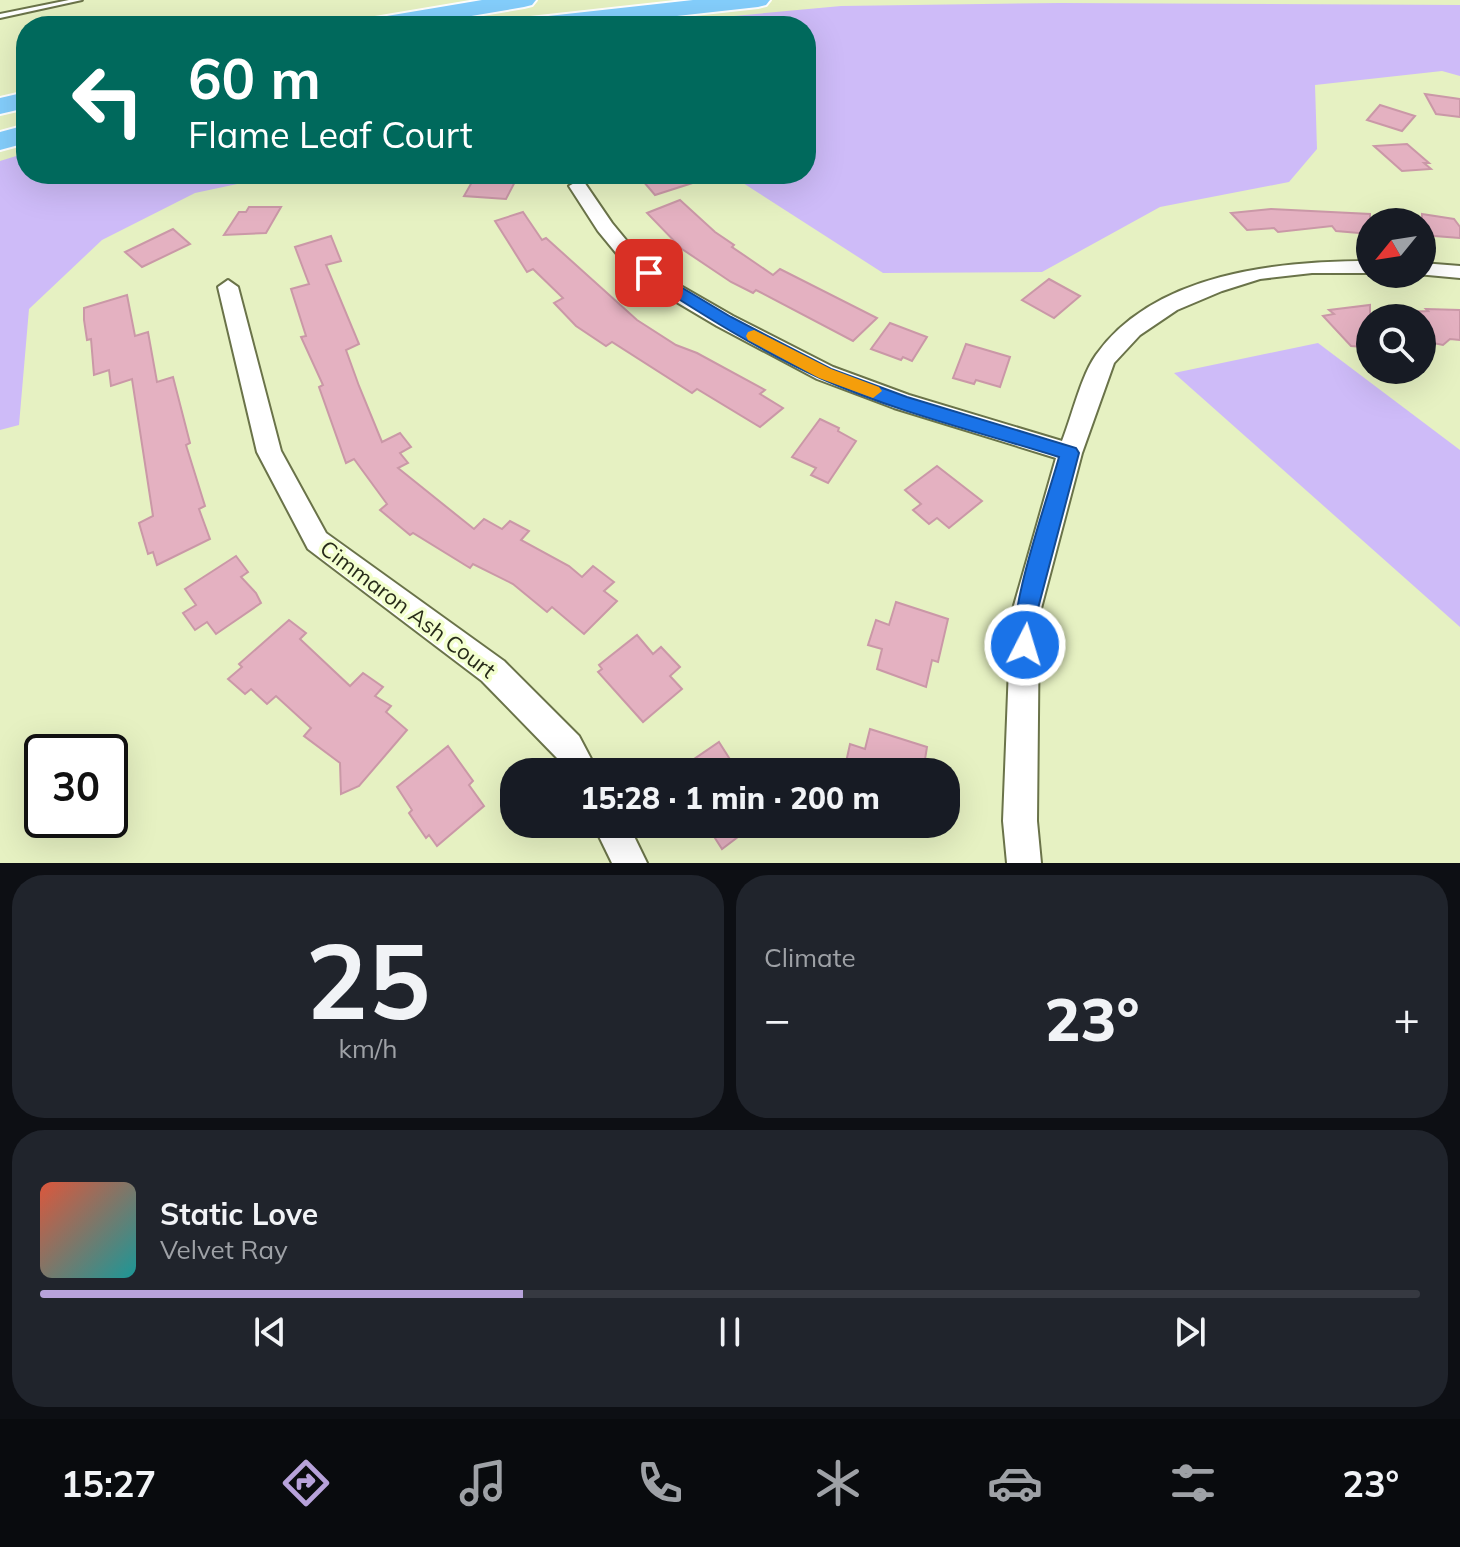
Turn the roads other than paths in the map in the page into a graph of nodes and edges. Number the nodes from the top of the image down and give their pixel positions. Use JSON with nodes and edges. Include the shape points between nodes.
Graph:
{"nodes":[{"id":1,"x":79,"y":0,"type":"edge"},
{"id":2,"x":524,"y":0,"type":"edge"},
{"id":3,"x":758,"y":0,"type":"edge"},
{"id":4,"x":0,"y":16,"type":"edge"},
{"id":5,"x":429,"y":16,"type":"edge"},
{"id":6,"x":612,"y":16,"type":"edge"},
{"id":7,"x":578,"y":186,"type":"dead end"},
{"id":8,"x":1356,"y":267,"type":"edge"},
{"id":9,"x":1436,"y":270,"type":"edge"},
{"id":10,"x":1460,"y":272,"type":"edge"},
{"id":11,"x":228,"y":287,"type":"dead end"},
{"id":12,"x":1070,"y":453,"type":"junction"},
{"id":13,"x":574,"y":758,"type":"edge"},
{"id":14,"x":617,"y":838,"type":"edge"},
{"id":15,"x":630,"y":863,"type":"edge"},
{"id":16,"x":1024,"y":863,"type":"edge"}],
"edges":[{"from":1,"to":4,"type":"lane"},
{"from":2,"to":5,"type":"highway"},
{"from":3,"to":6,"type":"highway"},
{"from":7,"to":12,"type":"street","via":[[633,261],[725,321],[825,373]]},
{"from":8,"to":12,"type":"street","via":[[1258,273],[1170,305],[1132,330],[1104,360]]},
{"from":9,"to":10,"type":"street"},
{"from":11,"to":13,"type":"street","name":"Cimmaron Ash Court","via":[[269,452],[317,541],[493,671]]},
{"from":12,"to":16,"type":"street","via":[[1025,616],[1020,821]]},
{"from":14,"to":15,"type":"street"}]}
